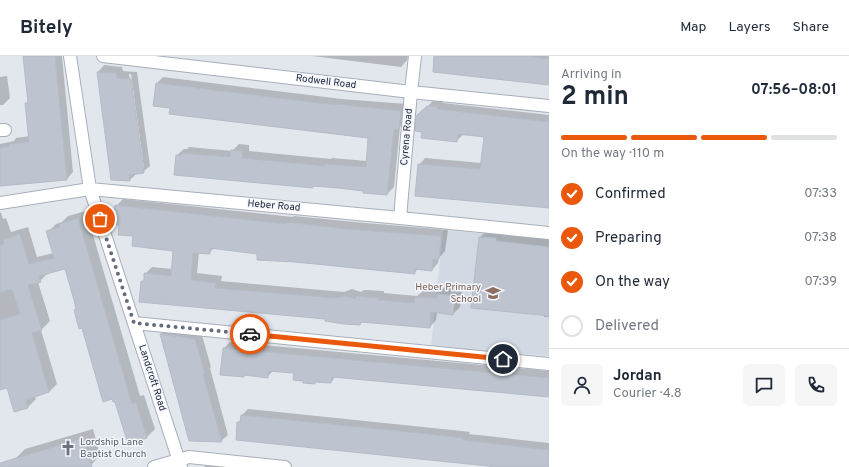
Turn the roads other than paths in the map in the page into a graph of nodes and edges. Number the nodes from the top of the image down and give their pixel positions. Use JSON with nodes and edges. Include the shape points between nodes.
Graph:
{"nodes":[{"id":1,"x":70,"y":56,"type":"edge"},
{"id":2,"x":103,"y":56,"type":"edge"},
{"id":3,"x":415,"y":56,"type":"edge"},
{"id":4,"x":411,"y":92,"type":"junction"},
{"id":5,"x":549,"y":106,"type":"edge"},
{"id":6,"x":90,"y":189,"type":"junction"},
{"id":7,"x":0,"y":203,"type":"edge"},
{"id":8,"x":400,"y":218,"type":"junction"},
{"id":9,"x":549,"y":233,"type":"edge"},
{"id":10,"x":134,"y":323,"type":"junction"},
{"id":11,"x":549,"y":364,"type":"edge"},
{"id":12,"x":180,"y":463,"type":"edge"},
{"id":13,"x":154,"y":467,"type":"edge"},
{"id":14,"x":285,"y":467,"type":"edge"}],
"edges":[{"from":1,"to":6,"type":"street","name":"Landcroft Road"},
{"from":2,"to":4,"type":"street","name":"Rodwell Road"},
{"from":3,"to":4,"type":"street","name":"Cyrena Road"},
{"from":4,"to":5,"type":"street","name":"Rodwell Road"},
{"from":4,"to":8,"type":"street","name":"Cyrena Road"},
{"from":6,"to":7,"type":"street","name":"Heber Road"},
{"from":6,"to":8,"type":"street","name":"Heber Road"},
{"from":6,"to":10,"type":"street","name":"Landcroft Road"},
{"from":8,"to":9,"type":"street","name":"Heber Road"},
{"from":10,"to":11,"type":"street"},
{"from":10,"to":12,"type":"street","name":"Landcroft Road"},
{"from":12,"to":13,"type":"street"},
{"from":12,"to":14,"type":"street","via":[[189,457]]}]}
